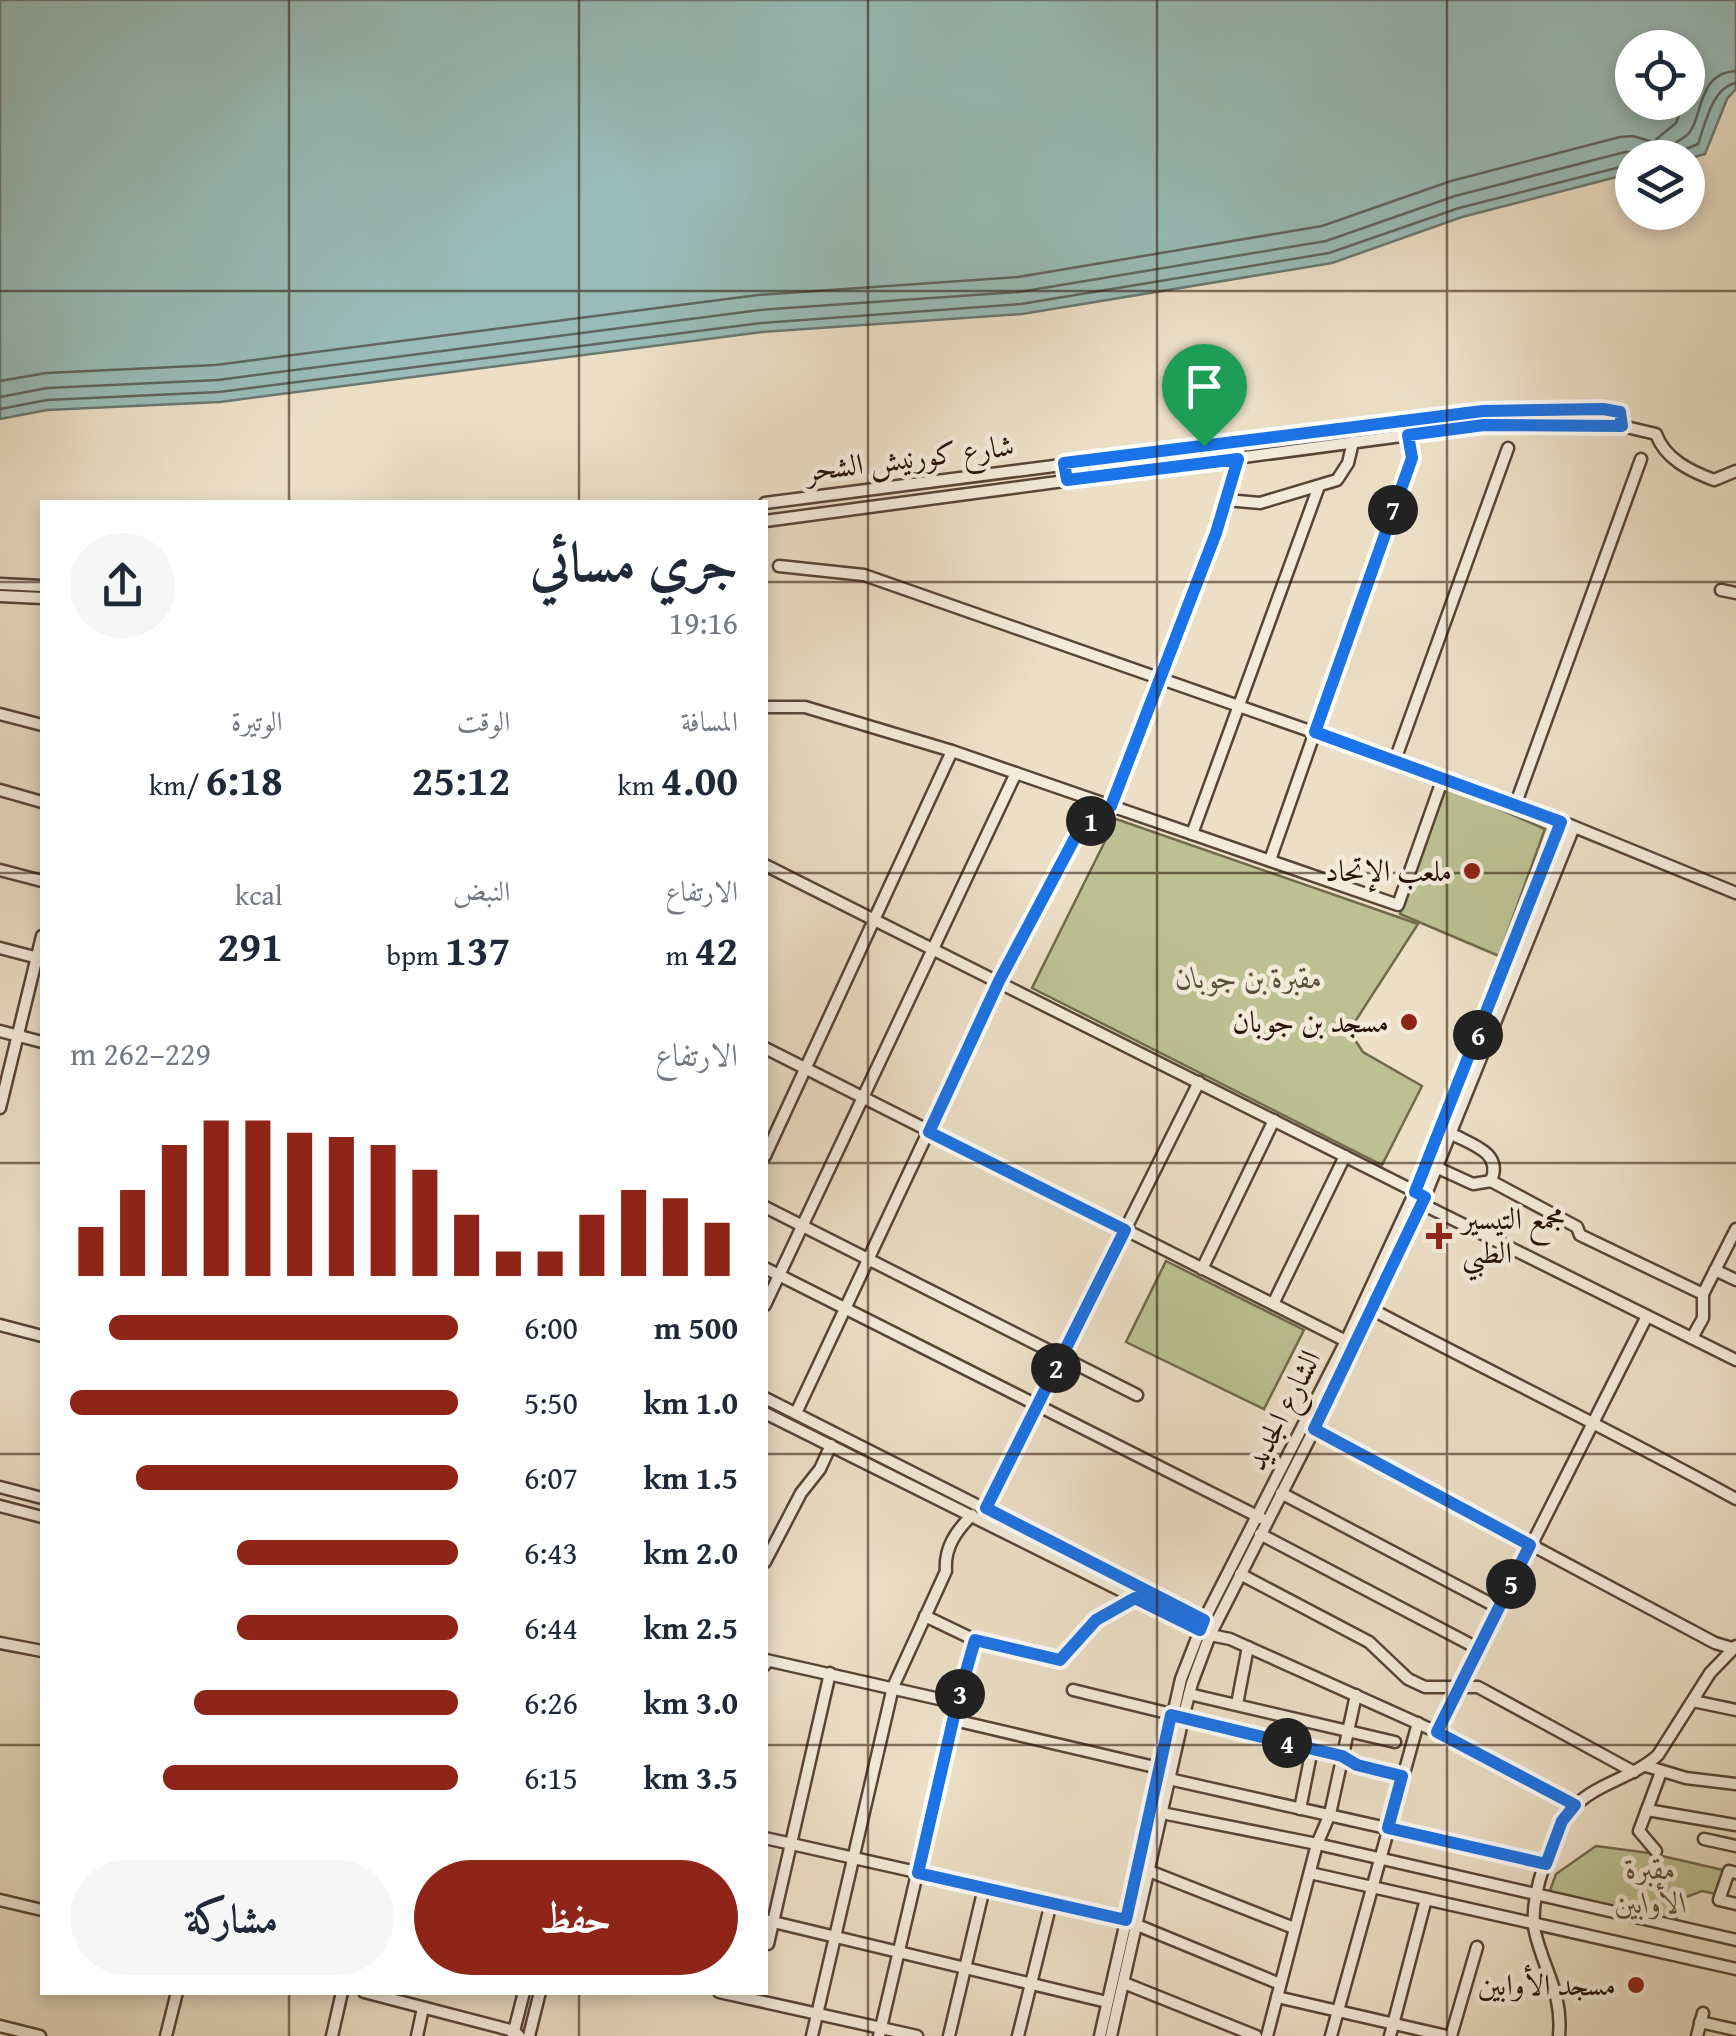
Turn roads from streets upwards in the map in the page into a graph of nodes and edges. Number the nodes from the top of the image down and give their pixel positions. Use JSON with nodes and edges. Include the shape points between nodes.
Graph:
{"nodes":[{"id":1,"x":1622,"y":426,"type":"junction"},
{"id":2,"x":1408,"y":435,"type":"junction"},
{"id":3,"x":1353,"y":442,"type":"junction"},
{"id":4,"x":1508,"y":448,"type":"dead end"},
{"id":5,"x":1238,"y":459,"type":"junction"},
{"id":6,"x":1641,"y":459,"type":"dead end"},
{"id":7,"x":1064,"y":463,"type":"junction"},
{"id":8,"x":1736,"y":471,"type":"edge"},
{"id":9,"x":1067,"y":480,"type":"junction"},
{"id":10,"x":1320,"y":486,"type":"junction"},
{"id":11,"x":1226,"y":500,"type":"junction"},
{"id":12,"x":768,"y":502,"type":"edge"},
{"id":13,"x":768,"y":521,"type":"edge"},
{"id":14,"x":779,"y":566,"type":"dead end"},
{"id":15,"x":0,"y":584,"type":"edge"},
{"id":16,"x":40,"y":586,"type":"edge"},
{"id":17,"x":1721,"y":590,"type":"dead end"},
{"id":18,"x":14,"y":591,"type":"junction"},
{"id":19,"x":1736,"y":593,"type":"edge"},
{"id":20,"x":0,"y":596,"type":"edge"},
{"id":21,"x":40,"y":598,"type":"edge"},
{"id":22,"x":1163,"y":678,"type":"junction"},
{"id":23,"x":1238,"y":705,"type":"junction"},
{"id":24,"x":768,"y":707,"type":"edge"},
{"id":25,"x":0,"y":714,"type":"edge"},
{"id":26,"x":40,"y":724,"type":"edge"},
{"id":27,"x":1315,"y":732,"type":"junction"},
{"id":28,"x":952,"y":751,"type":"junction"},
{"id":29,"x":1394,"y":760,"type":"junction"},
{"id":30,"x":1016,"y":773,"type":"junction"},
{"id":31,"x":1443,"y":778,"type":"junction"},
{"id":32,"x":0,"y":790,"type":"edge"},
{"id":33,"x":40,"y":801,"type":"edge"},
{"id":34,"x":1516,"y":804,"type":"junction"},
{"id":35,"x":1111,"y":806,"type":"junction"},
{"id":36,"x":1561,"y":822,"type":"junction"},
{"id":37,"x":1574,"y":828,"type":"junction"},
{"id":38,"x":1192,"y":834,"type":"junction"},
{"id":39,"x":1270,"y":860,"type":"junction"},
{"id":40,"x":768,"y":866,"type":"edge"},
{"id":41,"x":0,"y":870,"type":"edge"},
{"id":42,"x":40,"y":881,"type":"edge"},
{"id":43,"x":1736,"y":893,"type":"edge"},
{"id":44,"x":874,"y":919,"type":"junction"},
{"id":45,"x":0,"y":948,"type":"edge"},
{"id":46,"x":934,"y":948,"type":"junction"},
{"id":47,"x":40,"y":958,"type":"edge"},
{"id":48,"x":999,"y":981,"type":"junction"},
{"id":49,"x":0,"y":1031,"type":"edge"},
{"id":50,"x":17,"y":1035,"type":"junction"},
{"id":51,"x":40,"y":1041,"type":"edge"},
{"id":52,"x":768,"y":1050,"type":"edge"},
{"id":53,"x":805,"y":1068,"type":"junction"},
{"id":54,"x":1199,"y":1082,"type":"junction"},
{"id":55,"x":863,"y":1098,"type":"junction"},
{"id":56,"x":0,"y":1108,"type":"edge"},
{"id":57,"x":1274,"y":1120,"type":"junction"},
{"id":58,"x":929,"y":1132,"type":"junction"},
{"id":59,"x":1452,"y":1134,"type":"junction"},
{"id":60,"x":768,"y":1149,"type":"edge"},
{"id":61,"x":1345,"y":1156,"type":"junction"},
{"id":62,"x":1438,"y":1168,"type":"junction"},
{"id":63,"x":1492,"y":1182,"type":"junction"},
{"id":64,"x":1421,"y":1198,"type":"junction"},
{"id":65,"x":768,"y":1208,"type":"edge"},
{"id":66,"x":803,"y":1226,"type":"junction"},
{"id":67,"x":1736,"y":1229,"type":"edge"},
{"id":68,"x":1125,"y":1230,"type":"junction"},
{"id":69,"x":868,"y":1259,"type":"junction"},
{"id":70,"x":1202,"y":1268,"type":"junction"},
{"id":71,"x":768,"y":1269,"type":"edge"},
{"id":72,"x":1715,"y":1270,"type":"junction"},
{"id":73,"x":780,"y":1275,"type":"junction"},
{"id":74,"x":1736,"y":1280,"type":"edge"},
{"id":75,"x":1703,"y":1294,"type":"junction"},
{"id":76,"x":768,"y":1299,"type":"edge"},
{"id":77,"x":1273,"y":1304,"type":"junction"},
{"id":78,"x":845,"y":1308,"type":"junction"},
{"id":79,"x":1373,"y":1310,"type":"junction"},
{"id":80,"x":1647,"y":1316,"type":"junction"},
{"id":81,"x":0,"y":1325,"type":"edge"},
{"id":82,"x":40,"y":1335,"type":"edge"},
{"id":83,"x":1692,"y":1338,"type":"junction"},
{"id":84,"x":1346,"y":1341,"type":"junction"},
{"id":85,"x":1062,"y":1357,"type":"junction"},
{"id":86,"x":1736,"y":1360,"type":"edge"},
{"id":87,"x":1137,"y":1395,"type":"dead end"},
{"id":88,"x":768,"y":1399,"type":"edge"},
{"id":89,"x":1037,"y":1406,"type":"junction"},
{"id":90,"x":796,"y":1413,"type":"junction"},
{"id":91,"x":768,"y":1414,"type":"edge"},
{"id":92,"x":1592,"y":1424,"type":"junction"},
{"id":93,"x":1314,"y":1429,"type":"junction"},
{"id":94,"x":831,"y":1445,"type":"junction"},
{"id":95,"x":0,"y":1487,"type":"edge"},
{"id":96,"x":16,"y":1491,"type":"junction"},
{"id":97,"x":1281,"y":1493,"type":"junction"},
{"id":98,"x":40,"y":1497,"type":"edge"},
{"id":99,"x":1736,"y":1499,"type":"edge"},
{"id":100,"x":6,"y":1508,"type":"edge"},
{"id":101,"x":986,"y":1508,"type":"junction"},
{"id":102,"x":972,"y":1516,"type":"junction"},
{"id":103,"x":40,"y":1517,"type":"edge"},
{"id":104,"x":1262,"y":1518,"type":"junction"},
{"id":105,"x":1260,"y":1534,"type":"junction"},
{"id":106,"x":1530,"y":1545,"type":"junction"},
{"id":107,"x":768,"y":1556,"type":"edge"},
{"id":108,"x":1240,"y":1574,"type":"junction"},
{"id":109,"x":1135,"y":1598,"type":"junction"},
{"id":110,"x":1499,"y":1608,"type":"junction"},
{"id":111,"x":925,"y":1616,"type":"junction"},
{"id":112,"x":1207,"y":1628,"type":"junction"},
{"id":113,"x":975,"y":1640,"type":"junction"},
{"id":114,"x":0,"y":1643,"type":"edge"},
{"id":115,"x":1248,"y":1647,"type":"junction"},
{"id":116,"x":1734,"y":1647,"type":"edge"},
{"id":117,"x":1478,"y":1648,"type":"junction"},
{"id":118,"x":40,"y":1651,"type":"edge"},
{"id":119,"x":768,"y":1660,"type":"edge"},
{"id":120,"x":830,"y":1674,"type":"junction"},
{"id":121,"x":892,"y":1687,"type":"junction"},
{"id":122,"x":1459,"y":1688,"type":"junction"},
{"id":123,"x":1073,"y":1690,"type":"dead end"},
{"id":124,"x":1189,"y":1694,"type":"junction"},
{"id":125,"x":1356,"y":1696,"type":"junction"},
{"id":126,"x":1693,"y":1701,"type":"junction"},
{"id":127,"x":957,"y":1703,"type":"junction"},
{"id":128,"x":1237,"y":1704,"type":"junction"},
{"id":129,"x":1736,"y":1710,"type":"edge"},
{"id":130,"x":1177,"y":1716,"type":"junction"},
{"id":131,"x":954,"y":1720,"type":"junction"},
{"id":132,"x":1418,"y":1723,"type":"junction"},
{"id":133,"x":1348,"y":1730,"type":"junction"},
{"id":134,"x":1437,"y":1732,"type":"junction"},
{"id":135,"x":1395,"y":1742,"type":"dead end"},
{"id":136,"x":1312,"y":1749,"type":"junction"},
{"id":137,"x":1342,"y":1756,"type":"junction"},
{"id":138,"x":1646,"y":1766,"type":"junction"},
{"id":139,"x":1159,"y":1768,"type":"junction"},
{"id":140,"x":1634,"y":1772,"type":"junction"},
{"id":141,"x":1661,"y":1772,"type":"junction"},
{"id":142,"x":1402,"y":1776,"type":"junction"},
{"id":143,"x":1169,"y":1778,"type":"junction"},
{"id":144,"x":1736,"y":1784,"type":"edge"},
{"id":145,"x":1575,"y":1805,"type":"junction"},
{"id":146,"x":1300,"y":1809,"type":"junction"},
{"id":147,"x":1647,"y":1810,"type":"junction"},
{"id":148,"x":1162,"y":1813,"type":"junction"},
{"id":149,"x":1330,"y":1814,"type":"junction"},
{"id":150,"x":1736,"y":1825,"type":"edge"},
{"id":151,"x":1388,"y":1828,"type":"junction"},
{"id":152,"x":768,"y":1839,"type":"edge"},
{"id":153,"x":1704,"y":1839,"type":"dead end"},
{"id":154,"x":790,"y":1844,"type":"junction"},
{"id":155,"x":1318,"y":1844,"type":"junction"},
{"id":156,"x":1736,"y":1846,"type":"edge"},
{"id":157,"x":1656,"y":1852,"type":"dead end"},
{"id":158,"x":854,"y":1858,"type":"junction"},
{"id":159,"x":1378,"y":1860,"type":"junction"},
{"id":160,"x":1546,"y":1864,"type":"junction"},
{"id":161,"x":1149,"y":1871,"type":"junction"},
{"id":162,"x":918,"y":1873,"type":"junction"},
{"id":163,"x":1310,"y":1873,"type":"junction"},
{"id":164,"x":1736,"y":1873,"type":"edge"},
{"id":165,"x":1370,"y":1887,"type":"junction"},
{"id":166,"x":984,"y":1888,"type":"junction"},
{"id":167,"x":1538,"y":1896,"type":"junction"},
{"id":168,"x":1426,"y":1899,"type":"junction"},
{"id":169,"x":0,"y":1900,"type":"edge"},
{"id":170,"x":1051,"y":1903,"type":"junction"},
{"id":171,"x":1736,"y":1904,"type":"edge"},
{"id":172,"x":40,"y":1910,"type":"edge"},
{"id":173,"x":769,"y":1921,"type":"edge"},
{"id":174,"x":1131,"y":1922,"type":"junction"},
{"id":175,"x":1534,"y":1923,"type":"junction"},
{"id":176,"x":1294,"y":1928,"type":"junction"},
{"id":177,"x":835,"y":1936,"type":"junction"},
{"id":178,"x":1736,"y":1940,"type":"edge"},
{"id":179,"x":768,"y":1944,"type":"dead end"},
{"id":180,"x":1477,"y":1947,"type":"dead end"},
{"id":181,"x":899,"y":1951,"type":"junction"},
{"id":182,"x":964,"y":1967,"type":"junction"},
{"id":183,"x":1736,"y":1969,"type":"edge"},
{"id":184,"x":1030,"y":1983,"type":"junction"},
{"id":185,"x":1124,"y":1983,"type":"junction"},
{"id":186,"x":1280,"y":1984,"type":"junction"},
{"id":187,"x":176,"y":1995,"type":"edge"},
{"id":188,"x":341,"y":1995,"type":"edge"},
{"id":189,"x":375,"y":1995,"type":"edge"},
{"id":190,"x":523,"y":1995,"type":"edge"},
{"id":191,"x":539,"y":1995,"type":"edge"},
{"id":192,"x":732,"y":1995,"type":"edge"},
{"id":193,"x":1277,"y":1997,"type":"junction"},
{"id":194,"x":1107,"y":2002,"type":"junction"},
{"id":195,"x":423,"y":2008,"type":"junction"},
{"id":196,"x":1338,"y":2011,"type":"junction"},
{"id":197,"x":818,"y":2014,"type":"junction"},
{"id":198,"x":1394,"y":2023,"type":"junction"},
{"id":199,"x":0,"y":2026,"type":"edge"},
{"id":200,"x":1736,"y":2030,"type":"edge"},
{"id":201,"x":880,"y":2032,"type":"edge"},
{"id":202,"x":515,"y":2034,"type":"edge"},
{"id":203,"x":40,"y":2036,"type":"edge"},
{"id":204,"x":166,"y":2036,"type":"edge"},
{"id":205,"x":332,"y":2036,"type":"edge"},
{"id":206,"x":417,"y":2036,"type":"edge"},
{"id":207,"x":529,"y":2036,"type":"edge"},
{"id":208,"x":812,"y":2036,"type":"edge"},
{"id":209,"x":917,"y":2036,"type":"edge"},
{"id":210,"x":949,"y":2036,"type":"edge"},
{"id":211,"x":1018,"y":2036,"type":"edge"},
{"id":212,"x":1100,"y":2036,"type":"edge"},
{"id":213,"x":1112,"y":2036,"type":"edge"},
{"id":214,"x":1256,"y":2036,"type":"edge"},
{"id":215,"x":1267,"y":2036,"type":"edge"},
{"id":216,"x":1332,"y":2036,"type":"edge"},
{"id":217,"x":1390,"y":2036,"type":"edge"},
{"id":218,"x":1449,"y":2036,"type":"edge"},
{"id":219,"x":1558,"y":2036,"type":"edge"},
{"id":220,"x":1697,"y":2036,"type":"edge"}],
"edges":[{"from":1,"to":2,"type":"street","name":"شارع كورنيش الشحر","via":[[1484,425]]},
{"from":1,"to":7,"type":"street","name":"شارع كورنيش الشحر","via":[[1620,412],[1603,409],[1483,411]]},
{"from":1,"to":8,"type":"street","via":[[1656,434],[1662,449],[1695,473],[1714,480]]},
{"from":2,"to":3,"type":"street","name":"شارع كورنيش الشحر"},
{"from":2,"to":27,"type":"street","via":[[1412,458]]},
{"from":3,"to":5,"type":"street","name":"شارع كورنيش الشحر"},
{"from":3,"to":10,"type":"street","via":[[1338,480]]},
{"from":4,"to":29,"type":"street"},
{"from":5,"to":9,"type":"street","name":"شارع كورنيش الشحر"},
{"from":5,"to":11,"type":"street"},
{"from":6,"to":34,"type":"street"},
{"from":7,"to":9,"type":"street"},
{"from":7,"to":12,"type":"street","name":"شارع كورنيش الشحر"},
{"from":9,"to":13,"type":"street","name":"شارع كورنيش الشحر"},
{"from":10,"to":11,"type":"street","via":[[1260,503]]},
{"from":10,"to":23,"type":"street"},
{"from":11,"to":22,"type":"street"},
{"from":14,"to":22,"type":"street","via":[[864,575]]},
{"from":15,"to":18,"type":"street"},
{"from":16,"to":18,"type":"street"},
{"from":17,"to":19,"type":"street"},
{"from":18,"to":20,"type":"street"},
{"from":18,"to":21,"type":"street"},
{"from":22,"to":23,"type":"street"},
{"from":22,"to":35,"type":"street"},
{"from":23,"to":27,"type":"street"},
{"from":23,"to":38,"type":"street"},
{"from":24,"to":28,"type":"street","via":[[805,707]]},
{"from":25,"to":26,"type":"street"},
{"from":27,"to":29,"type":"street"},
{"from":27,"to":39,"type":"street"},
{"from":28,"to":30,"type":"street"},
{"from":28,"to":44,"type":"street"},
{"from":29,"to":31,"type":"street"},
{"from":30,"to":35,"type":"street"},
{"from":30,"to":46,"type":"street"},
{"from":31,"to":34,"type":"street"},
{"from":31,"to":39,"type":"street","via":[[1398,905]]},
{"from":32,"to":33,"type":"street"},
{"from":34,"to":36,"type":"street"},
{"from":35,"to":38,"type":"street"},
{"from":35,"to":48,"type":"street","via":[[1078,832]]},
{"from":36,"to":37,"type":"street"},
{"from":36,"to":64,"type":"street","name":"الشارع الجديد"},
{"from":37,"to":43,"type":"street"},
{"from":37,"to":59,"type":"street","name":"الشارع الجديد"},
{"from":38,"to":39,"type":"street"},
{"from":40,"to":44,"type":"street"},
{"from":41,"to":42,"type":"street"},
{"from":44,"to":46,"type":"street"},
{"from":44,"to":53,"type":"street"},
{"from":45,"to":47,"type":"street"},
{"from":46,"to":48,"type":"street"},
{"from":46,"to":55,"type":"street"},
{"from":47,"to":50,"type":"street"},
{"from":48,"to":54,"type":"street"},
{"from":48,"to":58,"type":"street"},
{"from":49,"to":50,"type":"street"},
{"from":50,"to":51,"type":"street"},
{"from":50,"to":56,"type":"street"},
{"from":52,"to":53,"type":"street"},
{"from":53,"to":55,"type":"street"},
{"from":53,"to":60,"type":"street"},
{"from":54,"to":57,"type":"street"},
{"from":54,"to":68,"type":"street"},
{"from":55,"to":58,"type":"street"},
{"from":55,"to":66,"type":"street"},
{"from":57,"to":61,"type":"street"},
{"from":57,"to":70,"type":"street"},
{"from":58,"to":68,"type":"street"},
{"from":58,"to":69,"type":"street"},
{"from":59,"to":62,"type":"street","name":"الشارع الجديد"},
{"from":59,"to":63,"type":"street","via":[[1491,1156]]},
{"from":61,"to":64,"type":"street"},
{"from":61,"to":77,"type":"street"},
{"from":62,"to":63,"type":"street","via":[[1479,1186]]},
{"from":62,"to":64,"type":"street","name":"الشارع الجديد"},
{"from":63,"to":75,"type":"street","via":[[1577,1227],[1580,1235]]},
{"from":64,"to":79,"type":"street","name":"الشارع الجديد"},
{"from":64,"to":80,"type":"street"},
{"from":64,"to":84,"type":"street","name":"الشارع الجديد"},
{"from":65,"to":66,"type":"street"},
{"from":66,"to":69,"type":"street"},
{"from":66,"to":73,"type":"street"},
{"from":67,"to":72,"type":"street"},
{"from":68,"to":70,"type":"street"},
{"from":68,"to":85,"type":"street"},
{"from":69,"to":78,"type":"street"},
{"from":69,"to":85,"type":"street"},
{"from":70,"to":77,"type":"street"},
{"from":71,"to":73,"type":"street"},
{"from":72,"to":74,"type":"street"},
{"from":72,"to":75,"type":"street"},
{"from":73,"to":76,"type":"street"},
{"from":73,"to":78,"type":"street"},
{"from":75,"to":83,"type":"street","via":[[1703,1318]]},
{"from":77,"to":84,"type":"street"},
{"from":78,"to":89,"type":"street"},
{"from":78,"to":90,"type":"street"},
{"from":79,"to":92,"type":"street"},
{"from":79,"to":93,"type":"street","name":"الشارع الجديد"},
{"from":80,"to":83,"type":"street"},
{"from":80,"to":92,"type":"street"},
{"from":81,"to":82,"type":"street"},
{"from":83,"to":86,"type":"street"},
{"from":84,"to":104,"type":"street","name":"الشارع الجديد"},
{"from":85,"to":87,"type":"street"},
{"from":85,"to":89,"type":"street"},
{"from":88,"to":90,"type":"street"},
{"from":89,"to":101,"type":"street"},
{"from":89,"to":104,"type":"street"},
{"from":90,"to":101,"type":"street"},
{"from":91,"to":94,"type":"street"},
{"from":92,"to":99,"type":"street"},
{"from":92,"to":106,"type":"street"},
{"from":93,"to":97,"type":"street","name":"الشارع الجديد"},
{"from":93,"to":106,"type":"street"},
{"from":94,"to":102,"type":"street"},
{"from":94,"to":107,"type":"street"},
{"from":95,"to":96,"type":"street"},
{"from":96,"to":98,"type":"street"},
{"from":96,"to":100,"type":"street"},
{"from":97,"to":104,"type":"street","name":"الشارع الجديد"},
{"from":97,"to":110,"type":"street"},
{"from":100,"to":103,"type":"street"},
{"from":101,"to":112,"type":"street"},
{"from":102,"to":109,"type":"street"},
{"from":102,"to":111,"type":"street","via":[[944,1556],[946,1571]]},
{"from":104,"to":105,"type":"street","name":"الشارع الجديد"},
{"from":104,"to":112,"type":"street","name":"الشارع الجديد"},
{"from":105,"to":108,"type":"street","name":"الشارع الجديد"},
{"from":105,"to":117,"type":"street"},
{"from":106,"to":110,"type":"street"},
{"from":106,"to":116,"type":"street"},
{"from":108,"to":112,"type":"street","name":"الشارع الجديد"},
{"from":108,"to":122,"type":"street","via":[[1369,1642],[1408,1680]]},
{"from":109,"to":112,"type":"street"},
{"from":109,"to":113,"type":"street","via":[[1096,1620],[1060,1660]]},
{"from":110,"to":117,"type":"street"},
{"from":111,"to":113,"type":"street"},
{"from":111,"to":121,"type":"street"},
{"from":112,"to":115,"type":"street"},
{"from":112,"to":124,"type":"street","name":"الشارع الجديد"},
{"from":112,"to":130,"type":"street","name":"الشارع الجديد"},
{"from":113,"to":127,"type":"street"},
{"from":114,"to":118,"type":"street"},
{"from":115,"to":125,"type":"street"},
{"from":115,"to":128,"type":"street"},
{"from":116,"to":126,"type":"street"},
{"from":117,"to":122,"type":"street"},
{"from":119,"to":120,"type":"street"},
{"from":120,"to":121,"type":"street"},
{"from":120,"to":154,"type":"street"},
{"from":121,"to":127,"type":"street"},
{"from":121,"to":158,"type":"street"},
{"from":122,"to":134,"type":"street"},
{"from":122,"to":140,"type":"street","via":[[1478,1687]]},
{"from":123,"to":130,"type":"street"},
{"from":124,"to":128,"type":"street"},
{"from":124,"to":130,"type":"street","name":"الشارع الجديد"},
{"from":125,"to":132,"type":"street"},
{"from":125,"to":133,"type":"street"},
{"from":126,"to":129,"type":"street"},
{"from":126,"to":138,"type":"street"},
{"from":127,"to":131,"type":"street"},
{"from":128,"to":133,"type":"street"},
{"from":130,"to":136,"type":"street"},
{"from":130,"to":139,"type":"street","name":"الشارع الجديد"},
{"from":130,"to":143,"type":"street","name":"الشارع الجديد"},
{"from":131,"to":139,"type":"street"},
{"from":131,"to":162,"type":"street"},
{"from":132,"to":134,"type":"street"},
{"from":132,"to":142,"type":"street"},
{"from":133,"to":135,"type":"street"},
{"from":133,"to":137,"type":"street"},
{"from":134,"to":145,"type":"street"},
{"from":136,"to":137,"type":"street"},
{"from":136,"to":146,"type":"street"},
{"from":137,"to":142,"type":"street"},
{"from":137,"to":149,"type":"street"},
{"from":138,"to":140,"type":"street"},
{"from":138,"to":141,"type":"street"},
{"from":139,"to":174,"type":"street","name":"الشارع الجديد"},
{"from":140,"to":145,"type":"street"},
{"from":141,"to":144,"type":"street"},
{"from":141,"to":147,"type":"street"},
{"from":142,"to":151,"type":"street"},
{"from":143,"to":146,"type":"street"},
{"from":143,"to":148,"type":"street","name":"الشارع الجديد"},
{"from":145,"to":160,"type":"street"},
{"from":146,"to":149,"type":"street"},
{"from":147,"to":150,"type":"street"},
{"from":147,"to":157,"type":"street","via":[[1638,1831]]},
{"from":148,"to":155,"type":"street"},
{"from":148,"to":161,"type":"street","name":"الشارع الجديد"},
{"from":149,"to":151,"type":"street"},
{"from":149,"to":155,"type":"street"},
{"from":151,"to":159,"type":"street"},
{"from":151,"to":160,"type":"street"},
{"from":152,"to":154,"type":"street"},
{"from":153,"to":156,"type":"street"},
{"from":154,"to":158,"type":"street"},
{"from":154,"to":173,"type":"street"},
{"from":155,"to":159,"type":"street"},
{"from":155,"to":163,"type":"street"},
{"from":158,"to":162,"type":"street"},
{"from":158,"to":177,"type":"street"},
{"from":159,"to":165,"type":"street"},
{"from":159,"to":167,"type":"street"},
{"from":160,"to":167,"type":"street"},
{"from":161,"to":174,"type":"street","name":"الشارع الجديد"},
{"from":161,"to":176,"type":"street"},
{"from":162,"to":166,"type":"street"},
{"from":162,"to":181,"type":"street"},
{"from":163,"to":165,"type":"street"},
{"from":163,"to":176,"type":"street"},
{"from":164,"to":171,"type":"street","via":[[1728,1871],[1719,1900]]},
{"from":165,"to":168,"type":"street"},
{"from":165,"to":196,"type":"street"},
{"from":166,"to":170,"type":"street"},
{"from":166,"to":182,"type":"street"},
{"from":167,"to":175,"type":"street"},
{"from":167,"to":178,"type":"street"},
{"from":168,"to":175,"type":"street"},
{"from":168,"to":198,"type":"street"},
{"from":169,"to":172,"type":"street"},
{"from":170,"to":174,"type":"street"},
{"from":170,"to":184,"type":"street"},
{"from":173,"to":177,"type":"street"},
{"from":173,"to":179,"type":"street"},
{"from":174,"to":185,"type":"street","name":"الشارع الجديد"},
{"from":174,"to":186,"type":"street"},
{"from":174,"to":194,"type":"street","name":"الشارع الجديد"},
{"from":175,"to":183,"type":"street"},
{"from":175,"to":219,"type":"street","via":[[1561,2013]]},
{"from":176,"to":186,"type":"street"},
{"from":177,"to":181,"type":"street"},
{"from":177,"to":197,"type":"street"},
{"from":180,"to":218,"type":"street"},
{"from":181,"to":182,"type":"street"},
{"from":181,"to":201,"type":"street"},
{"from":182,"to":184,"type":"street"},
{"from":182,"to":210,"type":"street"},
{"from":184,"to":194,"type":"street"},
{"from":184,"to":211,"type":"street"},
{"from":185,"to":213,"type":"street","name":"الشارع الجديد"},
{"from":185,"to":214,"type":"street"},
{"from":186,"to":193,"type":"street"},
{"from":187,"to":204,"type":"street"},
{"from":188,"to":205,"type":"street"},
{"from":189,"to":195,"type":"street"},
{"from":190,"to":202,"type":"street"},
{"from":191,"to":207,"type":"street"},
{"from":192,"to":197,"type":"street"},
{"from":193,"to":196,"type":"street"},
{"from":193,"to":215,"type":"street"},
{"from":194,"to":212,"type":"street","name":"الشارع الجديد"},
{"from":195,"to":202,"type":"street"},
{"from":195,"to":206,"type":"street"},
{"from":196,"to":198,"type":"street"},
{"from":196,"to":216,"type":"street"},
{"from":197,"to":201,"type":"street"},
{"from":197,"to":208,"type":"street"},
{"from":198,"to":217,"type":"street"},
{"from":198,"to":218,"type":"street"},
{"from":199,"to":203,"type":"street"},
{"from":200,"to":220,"type":"street","via":[[1701,2018]]},
{"from":201,"to":209,"type":"street"}]}
